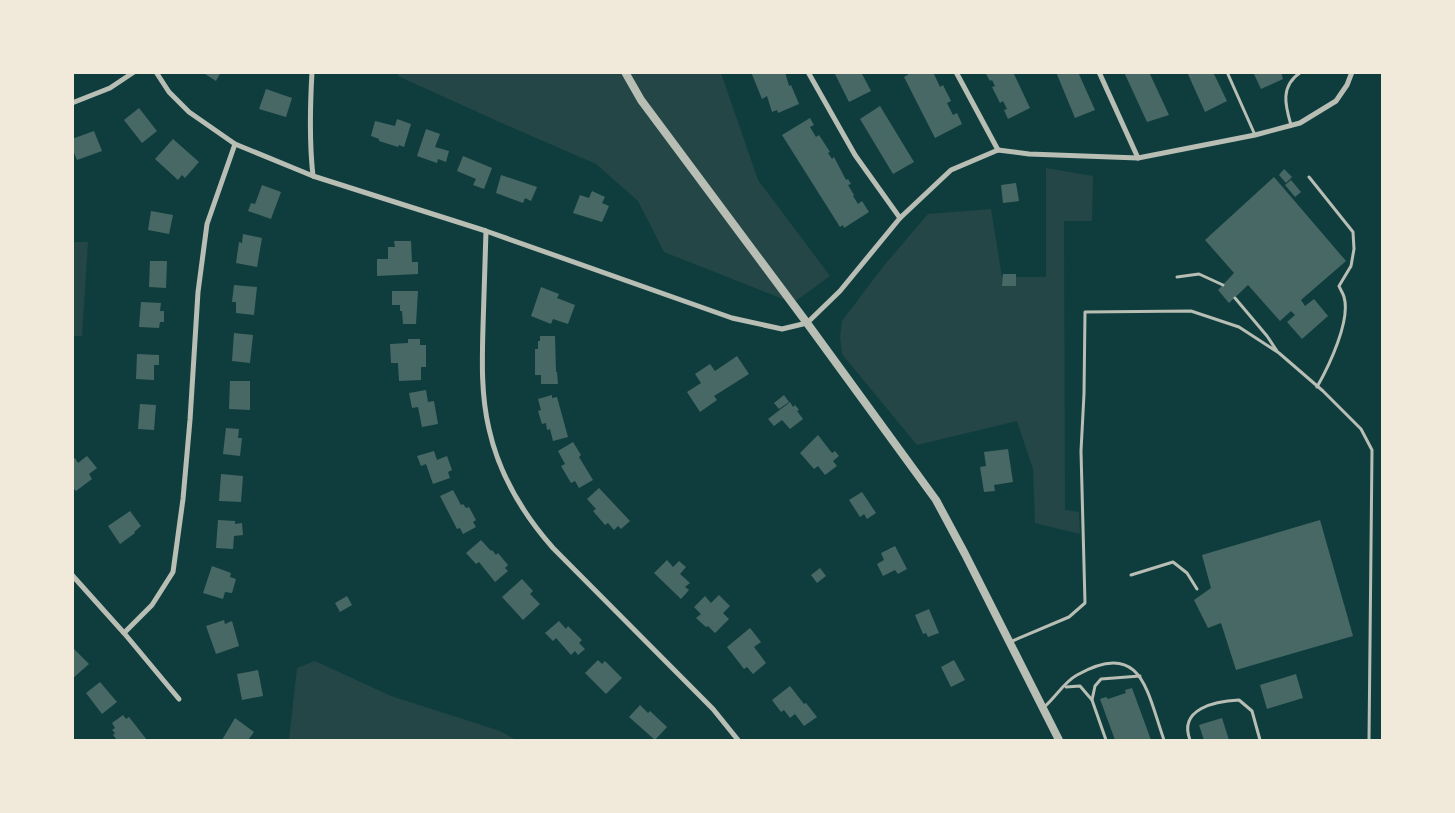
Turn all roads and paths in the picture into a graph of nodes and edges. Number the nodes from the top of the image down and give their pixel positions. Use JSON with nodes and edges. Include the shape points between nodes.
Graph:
{"nodes":[{"id":1,"x":134,"y":72,"type":"edge"},
{"id":2,"x":156,"y":72,"type":"edge"},
{"id":3,"x":312,"y":72,"type":"edge"},
{"id":4,"x":625,"y":72,"type":"edge"},
{"id":5,"x":808,"y":72,"type":"edge"},
{"id":6,"x":956,"y":72,"type":"edge"},
{"id":7,"x":1099,"y":72,"type":"edge"},
{"id":8,"x":1227,"y":72,"type":"edge"},
{"id":9,"x":1301,"y":72,"type":"edge"},
{"id":10,"x":1352,"y":72,"type":"edge"},
{"id":11,"x":72,"y":103,"type":"edge"},
{"id":12,"x":1291,"y":125,"type":"junction"},
{"id":13,"x":1255,"y":134,"type":"junction"},
{"id":14,"x":235,"y":144,"type":"junction"},
{"id":15,"x":998,"y":150,"type":"junction"},
{"id":16,"x":1138,"y":158,"type":"junction"},
{"id":17,"x":313,"y":176,"type":"junction"},
{"id":18,"x":1310,"y":177,"type":"dead end"},
{"id":19,"x":900,"y":218,"type":"junction"},
{"id":20,"x":486,"y":231,"type":"junction"},
{"id":21,"x":1177,"y":277,"type":"dead end"},
{"id":22,"x":1223,"y":285,"type":"dead end"},
{"id":23,"x":1235,"y":298,"type":"dead end"},
{"id":24,"x":807,"y":323,"type":"junction"},
{"id":25,"x":1279,"y":353,"type":"junction"},
{"id":26,"x":1317,"y":387,"type":"junction"},
{"id":27,"x":72,"y":575,"type":"edge"},
{"id":28,"x":1131,"y":575,"type":"dead end"},
{"id":29,"x":1197,"y":589,"type":"dead end"},
{"id":30,"x":124,"y":633,"type":"junction"},
{"id":31,"x":1010,"y":642,"type":"junction"},
{"id":32,"x":1141,"y":676,"type":"junction"},
{"id":33,"x":1063,"y":688,"type":"junction"},
{"id":34,"x":179,"y":699,"type":"dead end"},
{"id":35,"x":1092,"y":700,"type":"junction"},
{"id":36,"x":1043,"y":707,"type":"junction"},
{"id":37,"x":738,"y":740,"type":"edge"},
{"id":38,"x":1059,"y":740,"type":"edge"},
{"id":39,"x":1106,"y":740,"type":"edge"},
{"id":40,"x":1164,"y":740,"type":"edge"},
{"id":41,"x":1190,"y":740,"type":"edge"},
{"id":42,"x":1260,"y":740,"type":"edge"},
{"id":43,"x":1369,"y":740,"type":"edge"}],
"edges":[{"from":1,"to":11,"type":"street","via":[[110,88]]},
{"from":2,"to":14,"type":"street","via":[[168,92],[189,112]]},
{"from":3,"to":17,"type":"street","via":[[310,155]]},
{"from":4,"to":24,"type":"street","via":[[641,100]]},
{"from":5,"to":19,"type":"street","via":[[855,155]]},
{"from":6,"to":15,"type":"street"},
{"from":7,"to":16,"type":"street"},
{"from":8,"to":13,"type":"lane"},
{"from":9,"to":12,"type":"lane","via":[[1287,88],[1285,104]]},
{"from":10,"to":12,"type":"street","via":[[1336,101]]},
{"from":12,"to":13,"type":"street"},
{"from":13,"to":16,"type":"street"},
{"from":14,"to":17,"type":"street"},
{"from":14,"to":30,"type":"street","via":[[207,224],[198,292],[184,489],[173,572],[152,605]]},
{"from":15,"to":16,"type":"street"},
{"from":15,"to":19,"type":"street","via":[[951,170]]},
{"from":17,"to":20,"type":"street"},
{"from":18,"to":26,"type":"lane","via":[[1353,232],[1354,249],[1351,266],[1339,286],[1344,298],[1340,337],[1329,367]]},
{"from":19,"to":24,"type":"street","via":[[840,291]]},
{"from":20,"to":24,"type":"street","via":[[732,318],[782,329]]},
{"from":20,"to":37,"type":"street","via":[[484,396],[493,444],[513,492],[531,521],[554,548],[713,709]]},
{"from":21,"to":22,"type":"lane","via":[[1199,274]]},
{"from":23,"to":25,"type":"lane"},
{"from":24,"to":31,"type":"street","via":[[936,500]]},
{"from":25,"to":26,"type":"lane"},
{"from":25,"to":31,"type":"lane","via":[[1239,327],[1191,311],[1086,312],[1080,451],[1085,603],[1068,617]]},
{"from":26,"to":43,"type":"lane","via":[[1361,429],[1372,450]]},
{"from":27,"to":30,"type":"street"},
{"from":28,"to":29,"type":"lane","via":[[1173,562],[1187,573]]},
{"from":30,"to":34,"type":"street"},
{"from":31,"to":36,"type":"street"},
{"from":32,"to":33,"type":"lane","via":[[1125,664],[1110,662],[1076,676]]},
{"from":32,"to":35,"type":"lane","via":[[1101,679],[1095,686]]},
{"from":32,"to":40,"type":"lane"},
{"from":33,"to":35,"type":"lane","via":[[1080,686]]},
{"from":33,"to":36,"type":"lane"},
{"from":35,"to":39,"type":"lane"},
{"from":36,"to":38,"type":"street"},
{"from":41,"to":42,"type":"lane","via":[[1187,722],[1194,713],[1222,700],[1239,700],[1252,711]]}]}
